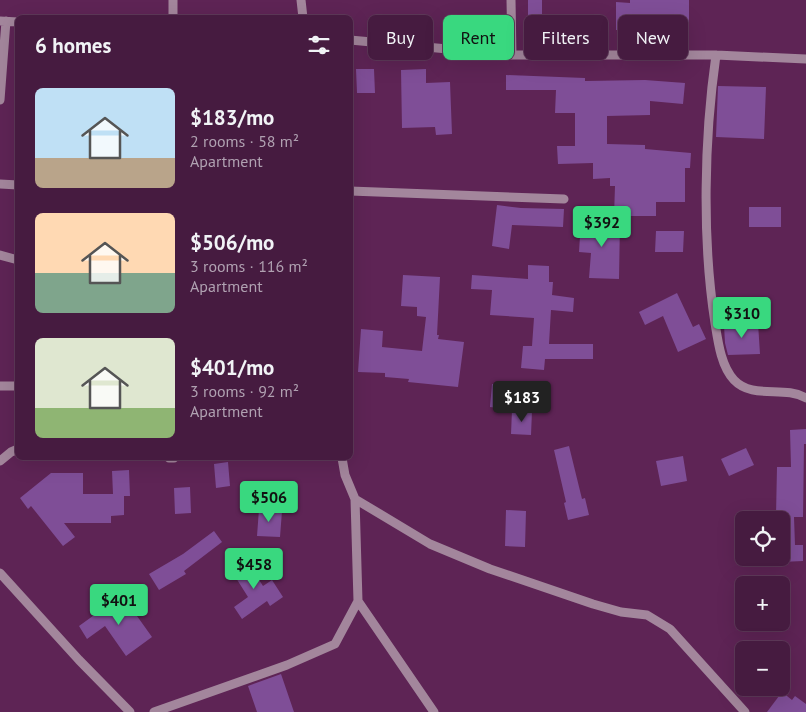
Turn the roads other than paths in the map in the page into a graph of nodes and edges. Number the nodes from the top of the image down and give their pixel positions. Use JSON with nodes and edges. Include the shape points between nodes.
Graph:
{"nodes":[{"id":1,"x":173,"y":0,"type":"edge"},
{"id":2,"x":301,"y":0,"type":"edge"},
{"id":3,"x":511,"y":0,"type":"edge"},
{"id":4,"x":173,"y":15,"type":"edge"},
{"id":5,"x":303,"y":15,"type":"edge"},
{"id":6,"x":511,"y":15,"type":"edge"},
{"id":7,"x":3,"y":21,"type":"edge"},
{"id":8,"x":353,"y":40,"type":"edge"},
{"id":9,"x":443,"y":49,"type":"edge"},
{"id":10,"x":514,"y":55,"type":"edge"},
{"id":11,"x":716,"y":55,"type":"junction"},
{"id":12,"x":806,"y":59,"type":"edge"},
{"id":13,"x":0,"y":100,"type":"edge"},
{"id":14,"x":0,"y":184,"type":"edge"},
{"id":15,"x":15,"y":185,"type":"edge"},
{"id":16,"x":353,"y":191,"type":"edge"},
{"id":17,"x":564,"y":199,"type":"dead end"},
{"id":18,"x":0,"y":255,"type":"edge"},
{"id":19,"x":15,"y":259,"type":"edge"},
{"id":20,"x":0,"y":386,"type":"edge"},
{"id":21,"x":15,"y":386,"type":"edge"},
{"id":22,"x":806,"y":398,"type":"edge"},
{"id":23,"x":15,"y":450,"type":"edge"},
{"id":24,"x":342,"y":460,"type":"edge"},
{"id":25,"x":0,"y":461,"type":"edge"},
{"id":26,"x":355,"y":499,"type":"junction"},
{"id":27,"x":0,"y":573,"type":"edge"},
{"id":28,"x":358,"y":602,"type":"junction"},
{"id":29,"x":130,"y":712,"type":"edge"},
{"id":30,"x":154,"y":712,"type":"edge"},
{"id":31,"x":434,"y":712,"type":"edge"},
{"id":32,"x":745,"y":712,"type":"edge"}],
"edges":[{"from":1,"to":4,"type":"street"},
{"from":2,"to":5,"type":"street"},
{"from":3,"to":6,"type":"street"},
{"from":7,"to":13,"type":"street"},
{"from":8,"to":9,"type":"street"},
{"from":10,"to":11,"type":"street"},
{"from":11,"to":12,"type":"street"},
{"from":11,"to":22,"type":"street","via":[[707,207],[712,300],[718,340],[725,366],[744,388],[792,393]]},
{"from":14,"to":15,"type":"street"},
{"from":16,"to":17,"type":"street"},
{"from":18,"to":19,"type":"street"},
{"from":20,"to":21,"type":"street"},
{"from":23,"to":25,"type":"street"},
{"from":24,"to":26,"type":"street"},
{"from":26,"to":28,"type":"street"},
{"from":26,"to":32,"type":"street","via":[[430,544],[463,559],[593,604],[655,618],[670,629]]},
{"from":27,"to":29,"type":"street"},
{"from":28,"to":30,"type":"street","via":[[335,644],[287,665]]},
{"from":28,"to":31,"type":"street"}]}
